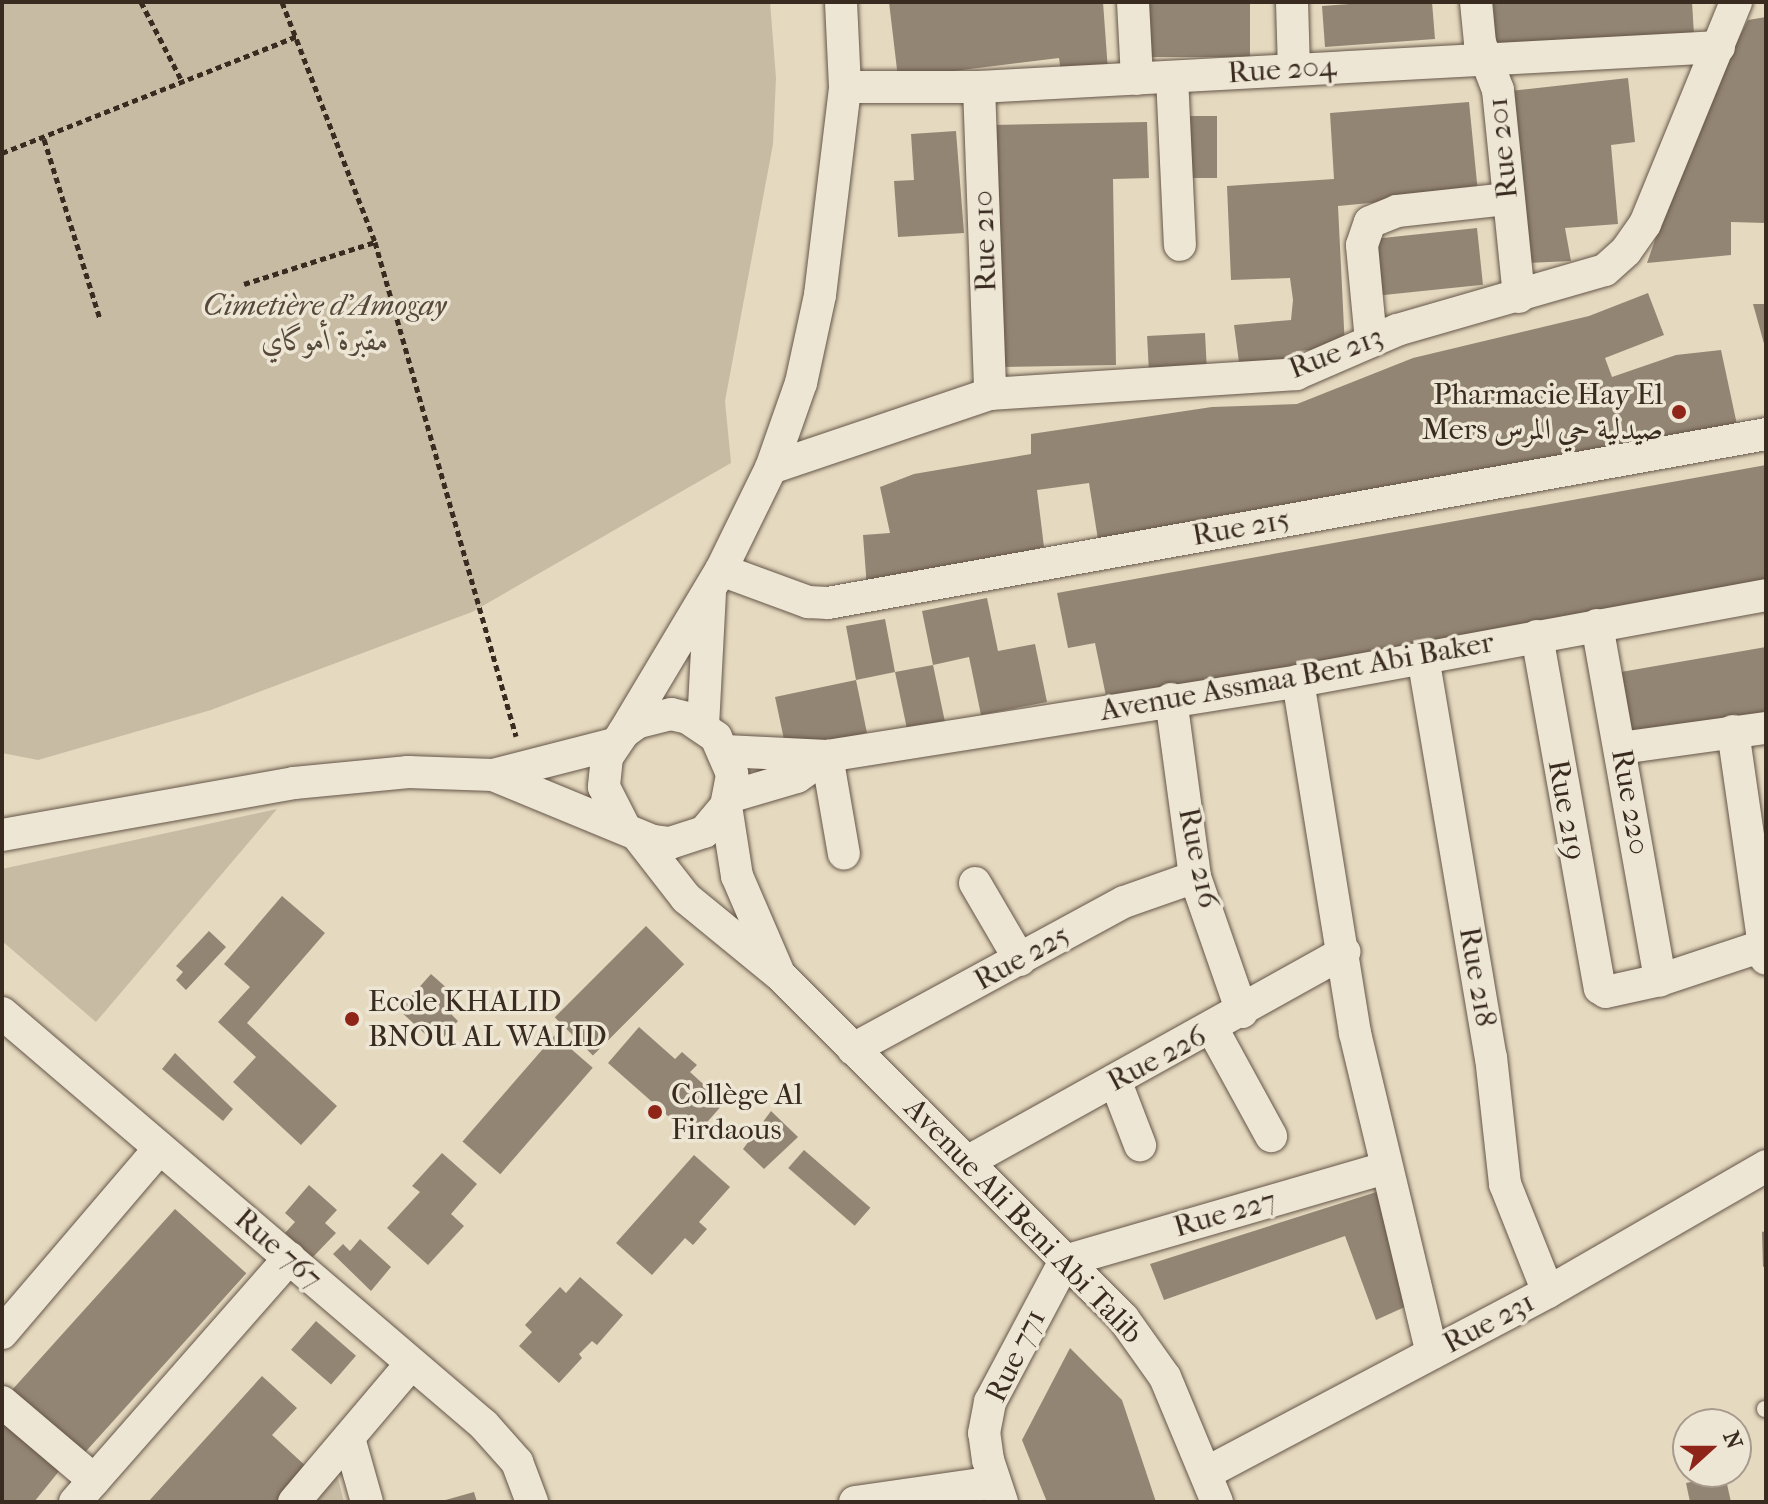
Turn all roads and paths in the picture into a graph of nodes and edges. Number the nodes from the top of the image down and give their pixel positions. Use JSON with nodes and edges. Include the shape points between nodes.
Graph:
{"nodes":[{"id":1,"x":141,"y":2,"type":"edge"},
{"id":2,"x":282,"y":2,"type":"edge"},
{"id":3,"x":841,"y":2,"type":"edge"},
{"id":4,"x":1133,"y":2,"type":"edge"},
{"id":5,"x":1292,"y":2,"type":"edge"},
{"id":6,"x":1476,"y":2,"type":"edge"},
{"id":7,"x":1736,"y":2,"type":"edge"},
{"id":8,"x":298,"y":36,"type":"junction"},
{"id":9,"x":1719,"y":47,"type":"junction"},
{"id":10,"x":1485,"y":58,"type":"junction"},
{"id":11,"x":1294,"y":69,"type":"junction"},
{"id":12,"x":1172,"y":77,"type":"junction"},
{"id":13,"x":1137,"y":79,"type":"junction"},
{"id":14,"x":183,"y":83,"type":"junction"},
{"id":15,"x":845,"y":87,"type":"junction"},
{"id":16,"x":979,"y":87,"type":"junction"},
{"id":17,"x":44,"y":139,"type":"junction"},
{"id":18,"x":2,"y":153,"type":"edge"},
{"id":19,"x":1508,"y":199,"type":"junction"},
{"id":20,"x":375,"y":242,"type":"junction"},
{"id":21,"x":1180,"y":245,"type":"dead end"},
{"id":22,"x":244,"y":284,"type":"dead end"},
{"id":23,"x":1519,"y":297,"type":"junction"},
{"id":24,"x":100,"y":319,"type":"dead end"},
{"id":25,"x":1371,"y":341,"type":"junction"},
{"id":26,"x":990,"y":394,"type":"junction"},
{"id":27,"x":1766,"y":434,"type":"edge"},
{"id":28,"x":771,"y":468,"type":"junction"},
{"id":29,"x":716,"y":580,"type":"junction"},
{"id":30,"x":1766,"y":595,"type":"edge"},
{"id":31,"x":1597,"y":625,"type":"junction"},
{"id":32,"x":1537,"y":636,"type":"junction"},
{"id":33,"x":1423,"y":657,"type":"junction"},
{"id":34,"x":1298,"y":681,"type":"junction"},
{"id":35,"x":1171,"y":699,"type":"junction"},
{"id":36,"x":703,"y":726,"type":"junction"},
{"id":37,"x":1766,"y":728,"type":"edge"},
{"id":38,"x":1733,"y":731,"type":"junction"},
{"id":39,"x":619,"y":738,"type":"junction"},
{"id":40,"x":1621,"y":748,"type":"junction"},
{"id":41,"x":725,"y":751,"type":"junction"},
{"id":42,"x":827,"y":756,"type":"junction"},
{"id":43,"x":525,"y":766,"type":"junction"},
{"id":44,"x":493,"y":775,"type":"junction"},
{"id":45,"x":728,"y":802,"type":"junction"},
{"id":46,"x":630,"y":830,"type":"junction"},
{"id":47,"x":2,"y":835,"type":"edge"},
{"id":48,"x":844,"y":854,"type":"dead end"},
{"id":49,"x":1195,"y":877,"type":"junction"},
{"id":50,"x":975,"y":883,"type":"dead end"},
{"id":51,"x":1345,"y":952,"type":"junction"},
{"id":52,"x":1764,"y":953,"type":"edge"},
{"id":53,"x":1020,"y":960,"type":"junction"},
{"id":54,"x":779,"y":974,"type":"junction"},
{"id":55,"x":1660,"y":980,"type":"junction"},
{"id":56,"x":1242,"y":1012,"type":"junction"},
{"id":57,"x":4,"y":1019,"type":"edge"},
{"id":58,"x":1213,"y":1030,"type":"junction"},
{"id":59,"x":853,"y":1049,"type":"junction"},
{"id":60,"x":1115,"y":1080,"type":"junction"},
{"id":61,"x":1271,"y":1136,"type":"dead end"},
{"id":62,"x":1140,"y":1145,"type":"dead end"},
{"id":63,"x":160,"y":1148,"type":"junction"},
{"id":64,"x":967,"y":1162,"type":"junction"},
{"id":65,"x":1766,"y":1166,"type":"edge"},
{"id":66,"x":1386,"y":1168,"type":"junction"},
{"id":67,"x":289,"y":1258,"type":"junction"},
{"id":68,"x":1065,"y":1261,"type":"junction"},
{"id":69,"x":1548,"y":1292,"type":"junction"},
{"id":70,"x":2,"y":1333,"type":"edge"},
{"id":71,"x":1432,"y":1353,"type":"junction"},
{"id":72,"x":411,"y":1364,"type":"junction"},
{"id":73,"x":2,"y":1402,"type":"edge"},
{"id":74,"x":349,"y":1438,"type":"junction"},
{"id":75,"x":1212,"y":1487,"type":"edge"},
{"id":76,"x":84,"y":1491,"type":"edge"},
{"id":77,"x":998,"y":1492,"type":"edge"},
{"id":78,"x":294,"y":1502,"type":"edge"},
{"id":79,"x":367,"y":1502,"type":"edge"},
{"id":80,"x":532,"y":1502,"type":"edge"},
{"id":81,"x":855,"y":1502,"type":"edge"}],
"edges":[{"from":1,"to":14,"type":"path"},
{"from":2,"to":8,"type":"path"},
{"from":3,"to":15,"type":"street"},
{"from":4,"to":13,"type":"street"},
{"from":5,"to":11,"type":"street"},
{"from":6,"to":10,"type":"street","name":"Rue 201"},
{"from":7,"to":9,"type":"street","name":"Rue 213"},
{"from":8,"to":14,"type":"path"},
{"from":8,"to":20,"type":"path"},
{"from":9,"to":10,"type":"street","name":"Rue 204"},
{"from":9,"to":23,"type":"street","name":"Rue 213","via":[[1645,224],[1626,251],[1605,270]]},
{"from":10,"to":11,"type":"street","name":"Rue 204"},
{"from":10,"to":19,"type":"street","name":"Rue 201","via":[[1498,90]]},
{"from":11,"to":12,"type":"street","name":"Rue 204"},
{"from":12,"to":13,"type":"street","name":"Rue 204"},
{"from":12,"to":21,"type":"street"},
{"from":13,"to":16,"type":"street","name":"Rue 204"},
{"from":14,"to":17,"type":"path"},
{"from":15,"to":16,"type":"street","name":"Rue 204"},
{"from":15,"to":28,"type":"street","via":[[820,295],[801,383]]},
{"from":16,"to":26,"type":"street","name":"Rue 210"},
{"from":17,"to":18,"type":"path"},
{"from":17,"to":24,"type":"path"},
{"from":19,"to":23,"type":"street","name":"Rue 201"},
{"from":19,"to":25,"type":"street","via":[[1397,211],[1370,222],[1362,245]]},
{"from":20,"to":22,"type":"path"},
{"from":20,"to":43,"type":"path"},
{"from":23,"to":25,"type":"street","name":"Rue 213"},
{"from":25,"to":26,"type":"street","name":"Rue 213","via":[[1310,369],[1269,378],[1173,379]]},
{"from":26,"to":28,"type":"street","name":"Rue 213"},
{"from":27,"to":29,"type":"street","name":"Rue 215","via":[[828,603]]},
{"from":28,"to":29,"type":"street"},
{"from":29,"to":36,"type":"street"},
{"from":29,"to":39,"type":"street"},
{"from":30,"to":31,"type":"street","name":"Avenue Assmaa Bent Abi Baker"},
{"from":31,"to":32,"type":"street","name":"Avenue Assmaa Bent Abi Baker"},
{"from":31,"to":40,"type":"street","name":"Rue 220"},
{"from":32,"to":33,"type":"street","name":"Avenue Assmaa Bent Abi Baker"},
{"from":32,"to":55,"type":"street","name":"Rue 219","via":[[1598,984],[1606,992]]},
{"from":33,"to":34,"type":"street","name":"Avenue Assmaa Bent Abi Baker"},
{"from":33,"to":69,"type":"street","name":"Rue 218","via":[[1491,1057],[1505,1184]]},
{"from":34,"to":35,"type":"street","name":"Avenue Assmaa Bent Abi Baker"},
{"from":34,"to":51,"type":"street"},
{"from":35,"to":42,"type":"street","name":"Avenue Assmaa Bent Abi Baker"},
{"from":35,"to":49,"type":"street","name":"Rue 216"},
{"from":36,"to":39,"type":"street","via":[[671,714],[638,722]]},
{"from":36,"to":41,"type":"street"},
{"from":37,"to":38,"type":"street"},
{"from":38,"to":40,"type":"street"},
{"from":38,"to":52,"type":"street"},
{"from":39,"to":43,"type":"street"},
{"from":39,"to":46,"type":"street","via":[[604,787]]},
{"from":40,"to":55,"type":"street","name":"Rue 220"},
{"from":41,"to":42,"type":"street","name":"Avenue Assmaa Bent Abi Baker"},
{"from":41,"to":45,"type":"street","via":[[732,774]]},
{"from":42,"to":45,"type":"street","name":"Avenue Assmaa Bent Abi Baker","via":[[797,777]]},
{"from":42,"to":48,"type":"street"},
{"from":43,"to":44,"type":"street"},
{"from":44,"to":46,"type":"street"},
{"from":44,"to":47,"type":"street","via":[[408,772],[294,783]]},
{"from":45,"to":46,"type":"street","via":[[704,832],[688,840],[662,842]]},
{"from":45,"to":54,"type":"street","name":"Avenue Ali Beni Abi Talib","via":[[737,876]]},
{"from":46,"to":54,"type":"street","name":"Avenue Ali Beni Abi Talib","via":[[714,926]]},
{"from":49,"to":53,"type":"street","name":"Rue 225","via":[[1124,902]]},
{"from":49,"to":56,"type":"street","name":"Rue 216"},
{"from":50,"to":53,"type":"street"},
{"from":51,"to":56,"type":"street","name":"Rue 226"},
{"from":51,"to":66,"type":"street","via":[[1355,1033]]},
{"from":52,"to":55,"type":"street"},
{"from":53,"to":59,"type":"street","name":"Rue 225"},
{"from":54,"to":59,"type":"street","name":"Avenue Ali Beni Abi Talib"},
{"from":56,"to":58,"type":"street","name":"Rue 226"},
{"from":57,"to":63,"type":"street","name":"Rue 767"},
{"from":58,"to":60,"type":"street","name":"Rue 226"},
{"from":58,"to":61,"type":"street"},
{"from":59,"to":64,"type":"street","name":"Avenue Ali Beni Abi Talib"},
{"from":60,"to":62,"type":"street"},
{"from":60,"to":64,"type":"street","name":"Rue 226"},
{"from":63,"to":67,"type":"street","name":"Rue 767"},
{"from":63,"to":70,"type":"street"},
{"from":64,"to":68,"type":"street","name":"Avenue Ali Beni Abi Talib"},
{"from":65,"to":69,"type":"street","name":"Rue 231"},
{"from":66,"to":68,"type":"street","name":"Rue 227"},
{"from":66,"to":71,"type":"street"},
{"from":67,"to":72,"type":"street","name":"Rue 767"},
{"from":67,"to":76,"type":"street"},
{"from":68,"to":75,"type":"street","name":"Avenue Ali Beni Abi Talib","via":[[1146,1345],[1186,1418]]},
{"from":68,"to":77,"type":"street","name":"Rue 771","via":[[990,1402],[984,1433]]},
{"from":69,"to":71,"type":"street","name":"Rue 231"},
{"from":71,"to":75,"type":"street","name":"Rue 231"},
{"from":72,"to":74,"type":"street"},
{"from":72,"to":80,"type":"street","name":"Rue 767","via":[[505,1446]]},
{"from":73,"to":76,"type":"street"},
{"from":74,"to":78,"type":"street"},
{"from":74,"to":79,"type":"street"},
{"from":77,"to":81,"type":"street"}]}
